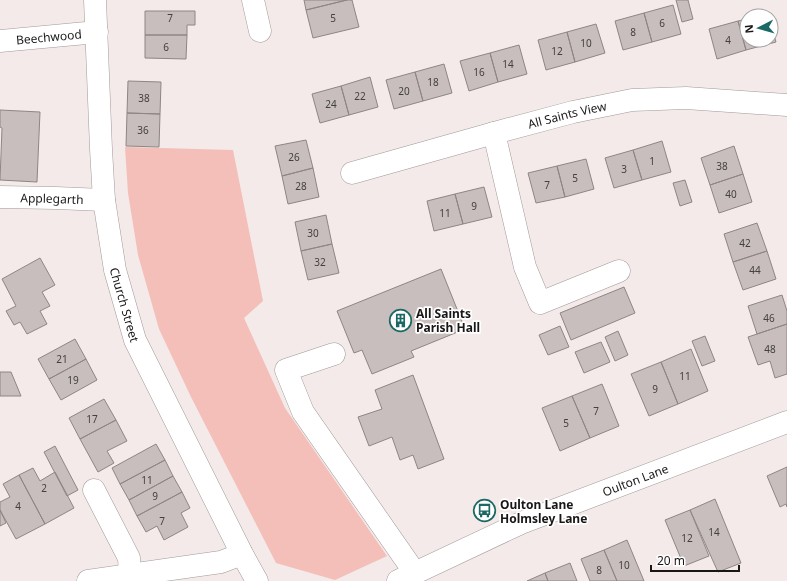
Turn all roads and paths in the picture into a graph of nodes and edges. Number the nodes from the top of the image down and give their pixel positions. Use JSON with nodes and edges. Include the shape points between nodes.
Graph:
{"nodes":[{"id":1,"x":95,"y":0,"type":"edge"},
{"id":2,"x":253,"y":0,"type":"edge"},
{"id":3,"x":260,"y":31,"type":"dead end"},
{"id":4,"x":97,"y":32,"type":"junction"},
{"id":5,"x":0,"y":41,"type":"edge"},
{"id":6,"x":787,"y":105,"type":"edge"},
{"id":7,"x":494,"y":133,"type":"junction"},
{"id":8,"x":352,"y":173,"type":"dead end"},
{"id":9,"x":0,"y":197,"type":"edge"},
{"id":10,"x":104,"y":200,"type":"junction"},
{"id":11,"x":619,"y":271,"type":"dead end"},
{"id":12,"x":334,"y":354,"type":"dead end"},
{"id":13,"x":787,"y":422,"type":"edge"},
{"id":14,"x":94,"y":490,"type":"dead end"},
{"id":15,"x":242,"y":554,"type":"junction"},
{"id":16,"x":130,"y":575,"type":"junction"},
{"id":17,"x":407,"y":577,"type":"edge"},
{"id":18,"x":88,"y":581,"type":"edge"},
{"id":19,"x":257,"y":581,"type":"edge"}],
"edges":[{"from":1,"to":4,"type":"street","name":"Church Street"},
{"from":2,"to":3,"type":"street"},
{"from":4,"to":5,"type":"street","name":"Beechwood"},
{"from":4,"to":10,"type":"street","name":"Church Street"},
{"from":6,"to":7,"type":"street","name":"All Saints View","via":[[686,98],[632,100],[573,112]]},
{"from":7,"to":8,"type":"street","name":"All Saints View"},
{"from":7,"to":11,"type":"street","via":[[525,267],[540,303]]},
{"from":9,"to":10,"type":"street","name":"Applegarth"},
{"from":10,"to":15,"type":"street","name":"Church Street","via":[[115,270],[135,340]]},
{"from":12,"to":17,"type":"street","via":[[286,370],[303,412]]},
{"from":13,"to":17,"type":"street","name":"Oulton Lane","via":[[521,524]]},
{"from":14,"to":16,"type":"street","via":[[129,558]]},
{"from":15,"to":16,"type":"street","via":[[221,562]]},
{"from":15,"to":19,"type":"street","name":"Church Street"},
{"from":16,"to":18,"type":"street"}]}
